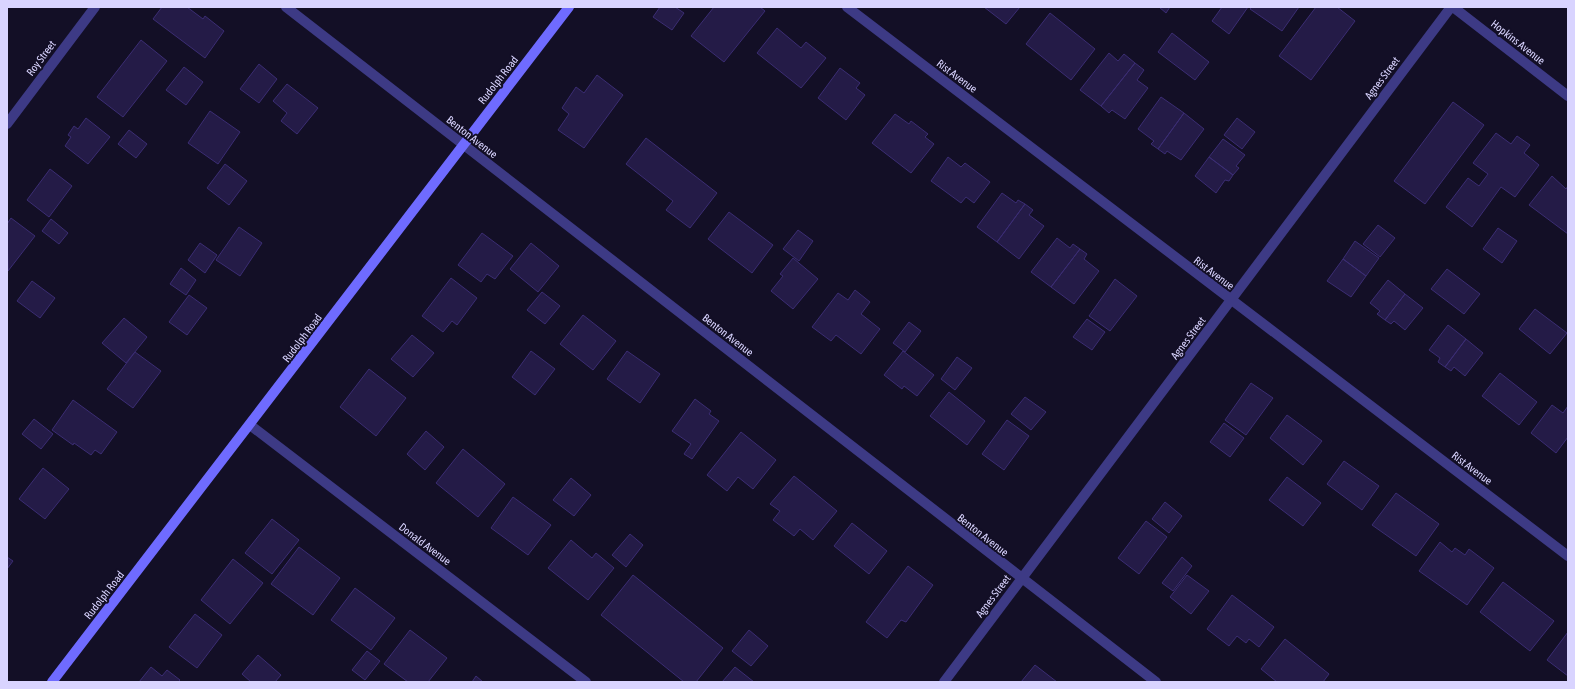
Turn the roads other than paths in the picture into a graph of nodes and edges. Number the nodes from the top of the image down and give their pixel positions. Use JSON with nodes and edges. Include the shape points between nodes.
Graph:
{"nodes":[{"id":1,"x":95,"y":7,"type":"edge"},
{"id":2,"x":286,"y":7,"type":"edge"},
{"id":3,"x":570,"y":7,"type":"edge"},
{"id":4,"x":847,"y":7,"type":"edge"},
{"id":5,"x":1452,"y":7,"type":"edge"},
{"id":6,"x":1568,"y":96,"type":"edge"},
{"id":7,"x":7,"y":124,"type":"edge"},
{"id":8,"x":463,"y":145,"type":"junction"},
{"id":9,"x":1231,"y":301,"type":"junction"},
{"id":10,"x":250,"y":426,"type":"junction"},
{"id":11,"x":1568,"y":556,"type":"edge"},
{"id":12,"x":1021,"y":579,"type":"junction"},
{"id":13,"x":52,"y":682,"type":"edge"},
{"id":14,"x":586,"y":682,"type":"edge"},
{"id":15,"x":944,"y":682,"type":"edge"},
{"id":16,"x":1156,"y":682,"type":"edge"}],
"edges":[{"from":1,"to":7,"type":"street","name":"Roy Street"},
{"from":2,"to":8,"type":"street","name":"Benton Avenue"},
{"from":3,"to":8,"type":"street","name":"Rudolph Road"},
{"from":4,"to":9,"type":"street","name":"Rist Avenue"},
{"from":5,"to":6,"type":"street","name":"Hopkins Avenue"},
{"from":5,"to":9,"type":"street","name":"Agnes Street"},
{"from":8,"to":10,"type":"street","name":"Rudolph Road"},
{"from":8,"to":12,"type":"street","name":"Benton Avenue"},
{"from":9,"to":11,"type":"street","name":"Rist Avenue"},
{"from":9,"to":12,"type":"street","name":"Agnes Street"},
{"from":10,"to":13,"type":"street","name":"Rudolph Road"},
{"from":10,"to":14,"type":"street","name":"Donald Avenue"},
{"from":12,"to":15,"type":"street","name":"Agnes Street"},
{"from":12,"to":16,"type":"street","name":"Benton Avenue"}]}
